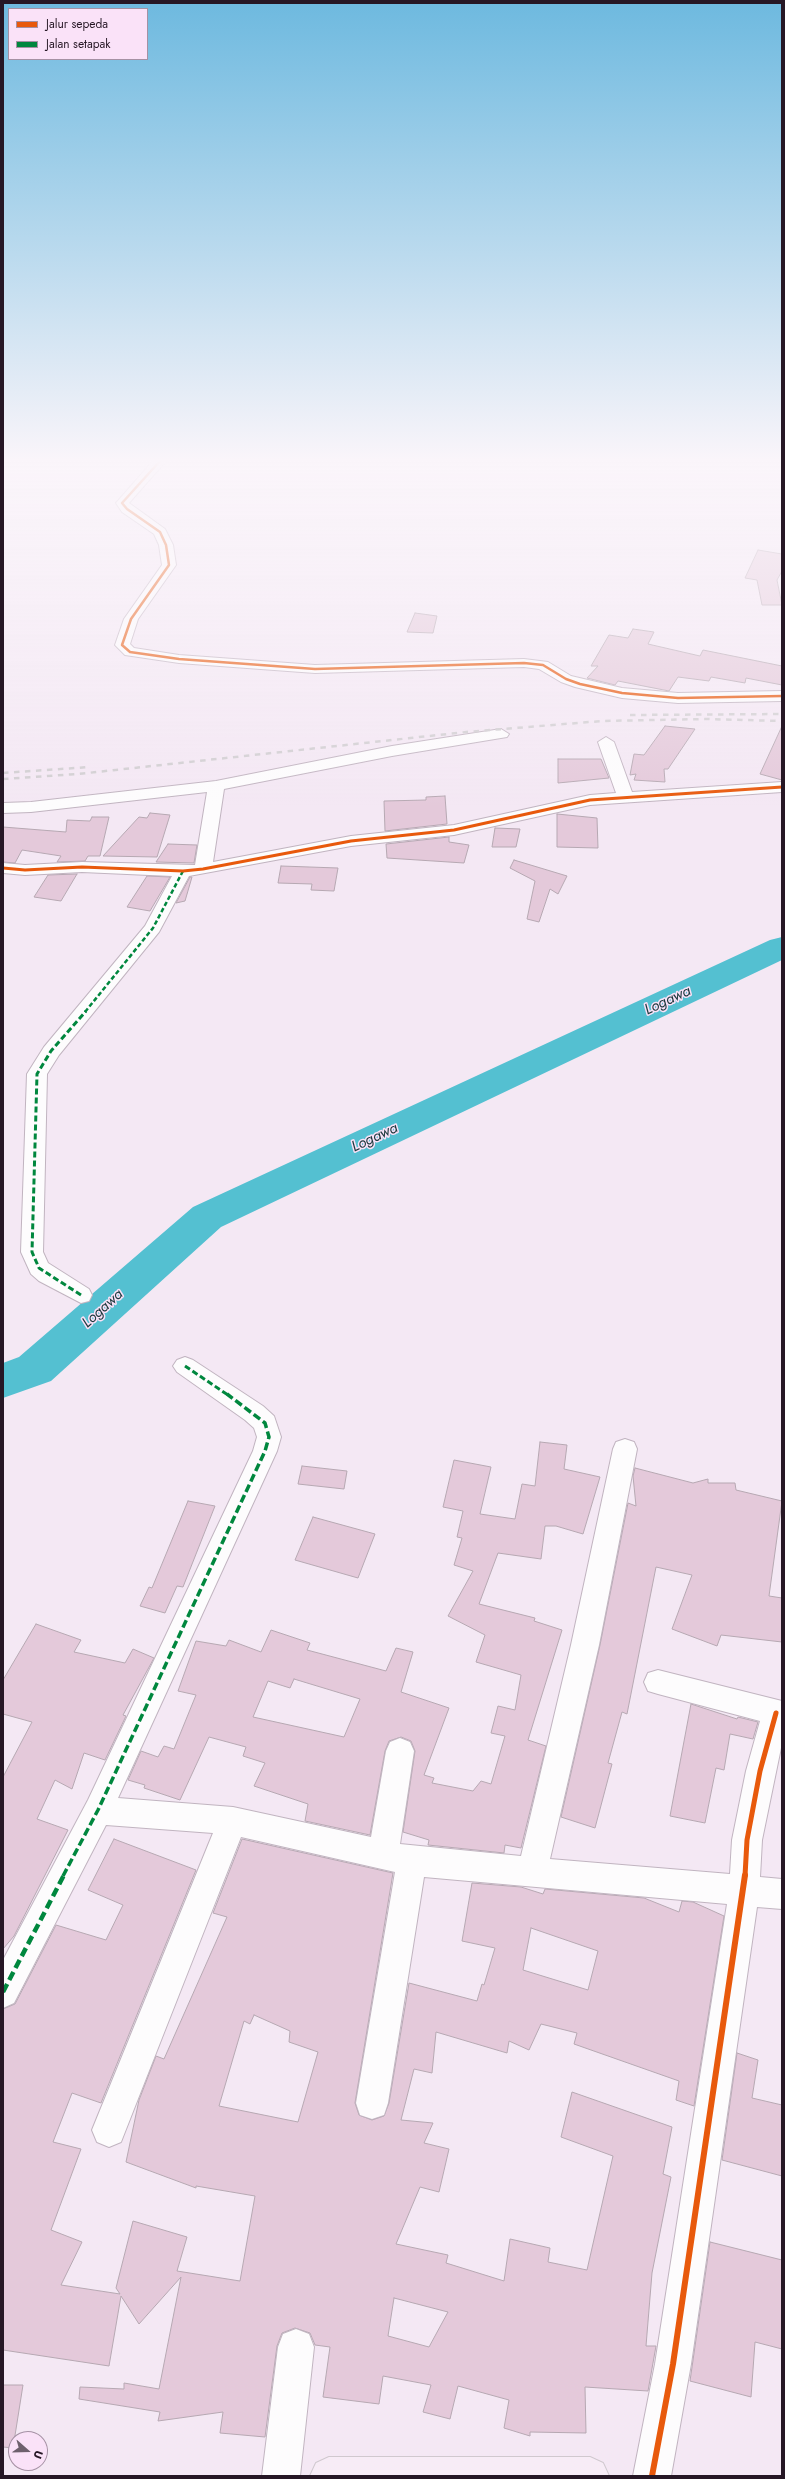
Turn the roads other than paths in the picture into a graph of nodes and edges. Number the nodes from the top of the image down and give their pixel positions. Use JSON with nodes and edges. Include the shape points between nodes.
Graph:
{"nodes":[{"id":1,"x":161,"y":577,"type":"edge"},
{"id":2,"x":782,"y":696,"type":"edge"},
{"id":3,"x":501,"y":734,"type":"dead end"},
{"id":4,"x":606,"y":742,"type":"dead end"},
{"id":5,"x":216,"y":786,"type":"junction"},
{"id":6,"x":782,"y":787,"type":"edge"},
{"id":7,"x":626,"y":796,"type":"junction"},
{"id":8,"x":3,"y":808,"type":"edge"},
{"id":9,"x":3,"y":868,"type":"edge"},
{"id":10,"x":203,"y":869,"type":"junction"},
{"id":11,"x":183,"y":871,"type":"junction"},
{"id":12,"x":81,"y":1295,"type":"dead end"},
{"id":13,"x":185,"y":1366,"type":"dead end"},
{"id":14,"x":625,"y":1449,"type":"dead end"},
{"id":15,"x":658,"y":1682,"type":"dead end"},
{"id":16,"x":779,"y":1714,"type":"edge"},
{"id":17,"x":400,"y":1751,"type":"dead end"},
{"id":18,"x":98,"y":1810,"type":"junction"},
{"id":19,"x":233,"y":1821,"type":"junction"},
{"id":20,"x":383,"y":1854,"type":"junction"},
{"id":21,"x":412,"y":1861,"type":"junction"},
{"id":22,"x":532,"y":1873,"type":"junction"},
{"id":23,"x":744,"y":1891,"type":"junction"},
{"id":24,"x":782,"y":1894,"type":"edge"},
{"id":25,"x":3,"y":1992,"type":"edge"},
{"id":26,"x":372,"y":2103,"type":"dead end"},
{"id":27,"x":109,"y":2130,"type":"dead end"},
{"id":28,"x":296,"y":2347,"type":"dead end"},
{"id":29,"x":281,"y":2476,"type":"edge"},
{"id":30,"x":329,"y":2476,"type":"edge"},
{"id":31,"x":342,"y":2476,"type":"edge"},
{"id":32,"x":590,"y":2476,"type":"edge"},
{"id":33,"x":652,"y":2476,"type":"edge"}],
"edges":[{"from":1,"to":2,"type":"street","via":[[131,619],[122,645],[130,652],[179,659],[315,670],[524,663],[543,666],[580,684],[622,693],[678,698]]},
{"from":3,"to":5,"type":"street"},
{"from":4,"to":7,"type":"street"},
{"from":5,"to":8,"type":"street"},
{"from":5,"to":10,"type":"street"},
{"from":6,"to":7,"type":"street","via":[[688,795]]},
{"from":7,"to":10,"type":"street","via":[[577,802],[454,830],[351,841]]},
{"from":9,"to":11,"type":"street","via":[[25,870],[82,867]]},
{"from":10,"to":11,"type":"street"},
{"from":11,"to":12,"type":"street","via":[[152,928],[51,1051],[37,1074],[32,1252],[34,1261],[43,1272]]},
{"from":13,"to":18,"type":"street","via":[[254,1413],[265,1423],[269,1436],[254,1475]]},
{"from":14,"to":22,"type":"street","via":[[585,1645]]},
{"from":15,"to":16,"type":"street"},
{"from":16,"to":23,"type":"street","via":[[760,1772],[747,1840]]},
{"from":17,"to":20,"type":"street"},
{"from":18,"to":19,"type":"street"},
{"from":18,"to":25,"type":"street"},
{"from":19,"to":20,"type":"street"},
{"from":19,"to":27,"type":"street"},
{"from":20,"to":21,"type":"street"},
{"from":21,"to":22,"type":"street"},
{"from":21,"to":26,"type":"street"},
{"from":22,"to":23,"type":"street"},
{"from":23,"to":24,"type":"street"},
{"from":23,"to":33,"type":"street","via":[[673,2364]]},
{"from":28,"to":29,"type":"street"},
{"from":30,"to":31,"type":"highway"},
{"from":31,"to":32,"type":"highway"}]}
